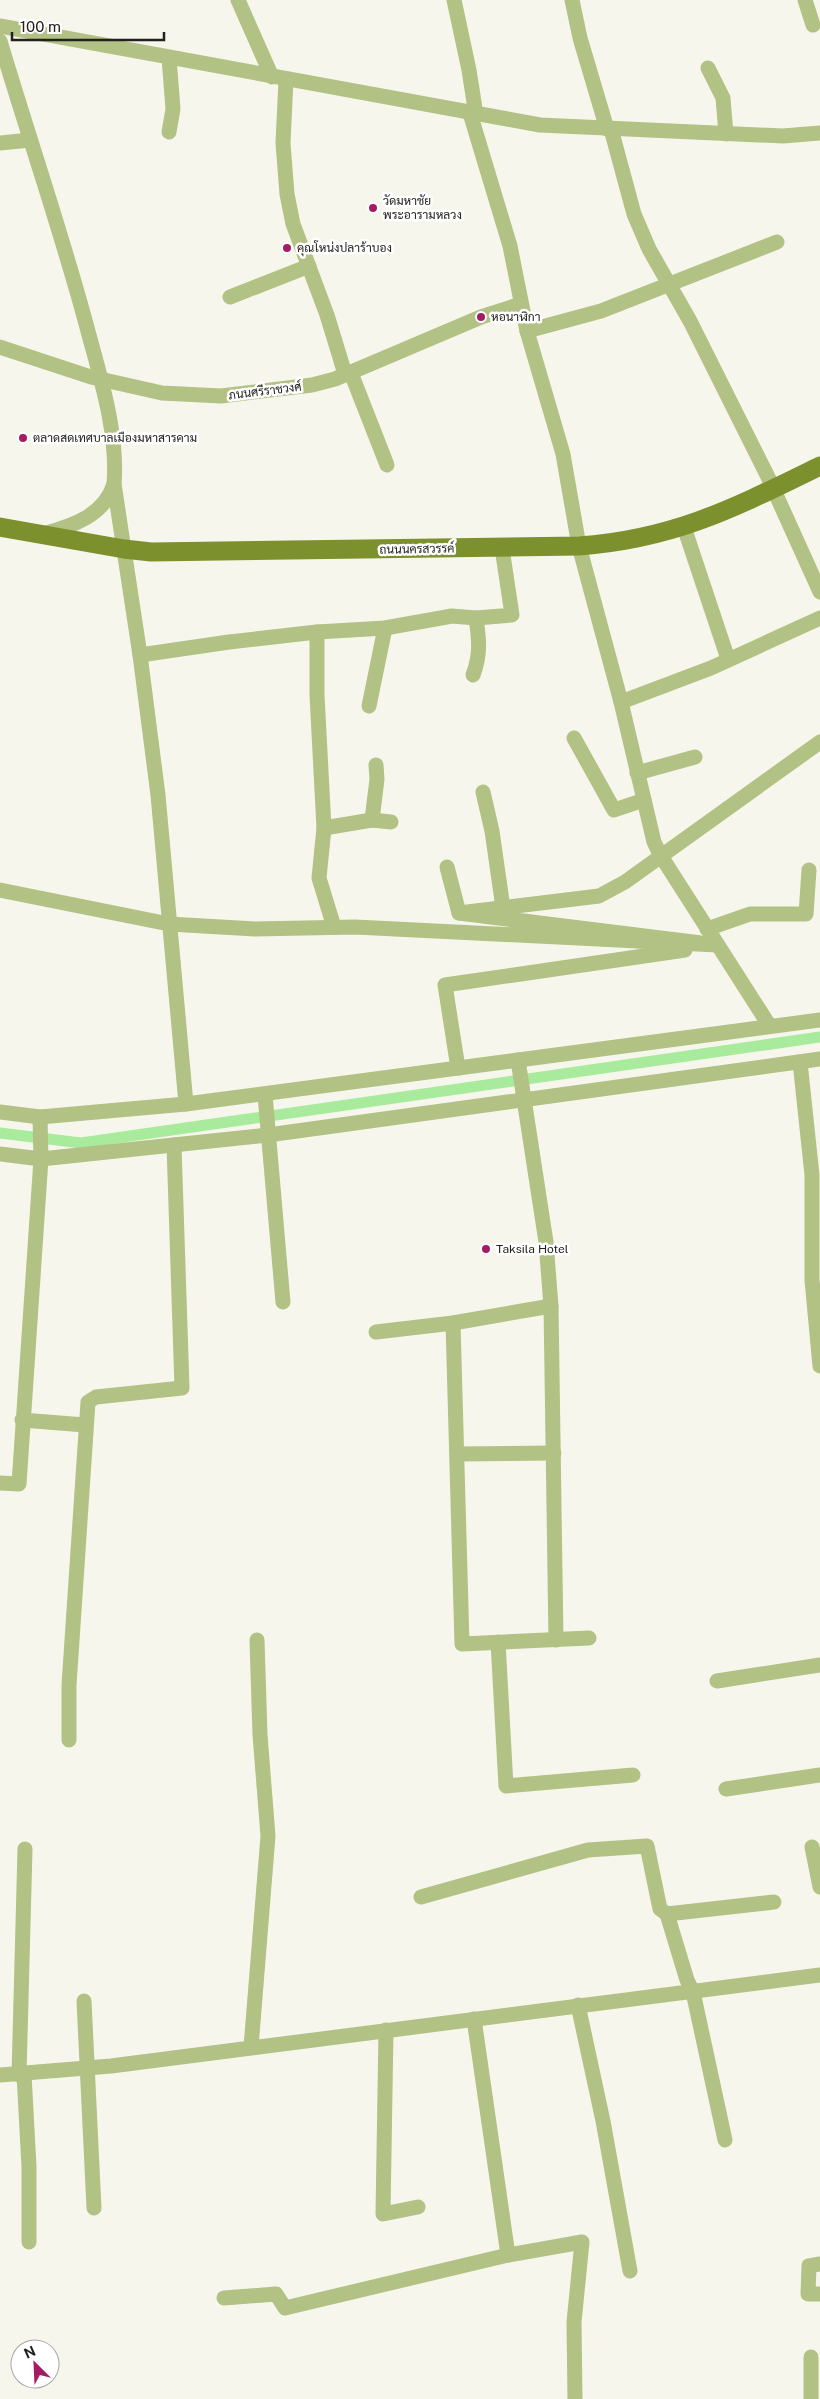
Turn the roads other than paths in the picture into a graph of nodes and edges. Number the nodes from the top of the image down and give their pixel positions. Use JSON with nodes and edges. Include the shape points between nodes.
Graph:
{"nodes":[{"id":1,"x":238,"y":0,"type":"edge"},
{"id":2,"x":454,"y":0,"type":"edge"},
{"id":3,"x":572,"y":0,"type":"edge"},
{"id":4,"x":805,"y":0,"type":"edge"},
{"id":5,"x":813,"y":24,"type":"dead end"},
{"id":6,"x":0,"y":26,"type":"edge"},
{"id":7,"x":0,"y":41,"type":"edge"},
{"id":8,"x":169,"y":58,"type":"junction"},
{"id":9,"x":708,"y":68,"type":"dead end"},
{"id":10,"x":279,"y":78,"type":"junction"},
{"id":11,"x":473,"y":114,"type":"junction"},
{"id":12,"x":609,"y":129,"type":"junction"},
{"id":13,"x":169,"y":132,"type":"dead end"},
{"id":14,"x":820,"y":132,"type":"edge"},
{"id":15,"x":726,"y":134,"type":"junction"},
{"id":16,"x":30,"y":140,"type":"junction"},
{"id":17,"x":0,"y":143,"type":"edge"},
{"id":18,"x":777,"y":242,"type":"dead end"},
{"id":19,"x":309,"y":266,"type":"junction"},
{"id":20,"x":670,"y":285,"type":"junction"},
{"id":21,"x":230,"y":297,"type":"dead end"},
{"id":22,"x":521,"y":304,"type":"junction"},
{"id":23,"x":526,"y":331,"type":"junction"},
{"id":24,"x":0,"y":347,"type":"edge"},
{"id":25,"x":348,"y":373,"type":"junction"},
{"id":26,"x":101,"y":380,"type":"junction"},
{"id":27,"x":387,"y":465,"type":"dead end"},
{"id":28,"x":820,"y":466,"type":"edge"},
{"id":29,"x":114,"y":484,"type":"junction"},
{"id":30,"x":773,"y":489,"type":"junction"},
{"id":31,"x":0,"y":527,"type":"edge"},
{"id":32,"x":684,"y":527,"type":"junction"},
{"id":33,"x":39,"y":535,"type":"junction"},
{"id":34,"x":579,"y":546,"type":"junction"},
{"id":35,"x":502,"y":548,"type":"junction"},
{"id":36,"x":124,"y":550,"type":"junction"},
{"id":37,"x":820,"y":592,"type":"edge"},
{"id":38,"x":476,"y":618,"type":"junction"},
{"id":39,"x":820,"y":618,"type":"edge"},
{"id":40,"x":384,"y":628,"type":"junction"},
{"id":41,"x":317,"y":632,"type":"junction"},
{"id":42,"x":140,"y":655,"type":"junction"},
{"id":43,"x":728,"y":660,"type":"junction"},
{"id":44,"x":473,"y":675,"type":"dead end"},
{"id":45,"x":621,"y":702,"type":"junction"},
{"id":46,"x":369,"y":706,"type":"dead end"},
{"id":47,"x":574,"y":738,"type":"dead end"},
{"id":48,"x":820,"y":742,"type":"edge"},
{"id":49,"x":695,"y":757,"type":"dead end"},
{"id":50,"x":376,"y":765,"type":"dead end"},
{"id":51,"x":637,"y":773,"type":"junction"},
{"id":52,"x":483,"y":792,"type":"dead end"},
{"id":53,"x":644,"y":800,"type":"junction"},
{"id":54,"x":372,"y":820,"type":"junction"},
{"id":55,"x":391,"y":822,"type":"dead end"},
{"id":56,"x":324,"y":828,"type":"junction"},
{"id":57,"x":660,"y":856,"type":"junction"},
{"id":58,"x":447,"y":867,"type":"dead end"},
{"id":59,"x":809,"y":870,"type":"dead end"},
{"id":60,"x":0,"y":890,"type":"edge"},
{"id":61,"x":504,"y":908,"type":"junction"},
{"id":62,"x":459,"y":913,"type":"junction"},
{"id":63,"x":169,"y":924,"type":"junction"},
{"id":64,"x":334,"y":927,"type":"junction"},
{"id":65,"x":707,"y":930,"type":"junction"},
{"id":66,"x":717,"y":945,"type":"junction"},
{"id":67,"x":820,"y":1020,"type":"edge"},
{"id":68,"x":768,"y":1025,"type":"junction"},
{"id":69,"x":820,"y":1059,"type":"edge"},
{"id":70,"x":518,"y":1060,"type":"junction"},
{"id":71,"x":800,"y":1062,"type":"junction"},
{"id":72,"x":458,"y":1068,"type":"junction"},
{"id":73,"x":265,"y":1094,"type":"junction"},
{"id":74,"x":524,"y":1101,"type":"junction"},
{"id":75,"x":186,"y":1104,"type":"junction"},
{"id":76,"x":0,"y":1112,"type":"edge"},
{"id":77,"x":40,"y":1116,"type":"junction"},
{"id":78,"x":268,"y":1135,"type":"junction"},
{"id":79,"x":174,"y":1145,"type":"junction"},
{"id":80,"x":0,"y":1154,"type":"edge"},
{"id":81,"x":41,"y":1159,"type":"junction"},
{"id":82,"x":282,"y":1302,"type":"dead end"},
{"id":83,"x":551,"y":1306,"type":"junction"},
{"id":84,"x":453,"y":1323,"type":"junction"},
{"id":85,"x":376,"y":1332,"type":"dead end"},
{"id":86,"x":820,"y":1366,"type":"edge"},
{"id":87,"x":22,"y":1420,"type":"junction"},
{"id":88,"x":86,"y":1425,"type":"junction"},
{"id":89,"x":554,"y":1453,"type":"junction"},
{"id":90,"x":457,"y":1454,"type":"junction"},
{"id":91,"x":0,"y":1483,"type":"edge"},
{"id":92,"x":589,"y":1638,"type":"dead end"},
{"id":93,"x":257,"y":1640,"type":"dead end"},
{"id":94,"x":556,"y":1640,"type":"junction"},
{"id":95,"x":498,"y":1642,"type":"junction"},
{"id":96,"x":820,"y":1665,"type":"edge"},
{"id":97,"x":717,"y":1681,"type":"dead end"},
{"id":98,"x":69,"y":1740,"type":"dead end"},
{"id":99,"x":633,"y":1775,"type":"dead end"},
{"id":100,"x":820,"y":1775,"type":"edge"},
{"id":101,"x":726,"y":1789,"type":"dead end"},
{"id":102,"x":812,"y":1847,"type":"dead end"},
{"id":103,"x":25,"y":1849,"type":"dead end"},
{"id":104,"x":820,"y":1887,"type":"edge"},
{"id":105,"x":421,"y":1897,"type":"dead end"},
{"id":106,"x":774,"y":1902,"type":"dead end"},
{"id":107,"x":667,"y":1914,"type":"junction"},
{"id":108,"x":820,"y":1975,"type":"edge"},
{"id":109,"x":693,"y":1992,"type":"junction"},
{"id":110,"x":84,"y":2001,"type":"dead end"},
{"id":111,"x":578,"y":2006,"type":"junction"},
{"id":112,"x":474,"y":2019,"type":"junction"},
{"id":113,"x":386,"y":2030,"type":"junction"},
{"id":114,"x":251,"y":2048,"type":"junction"},
{"id":115,"x":87,"y":2068,"type":"junction"},
{"id":116,"x":0,"y":2075,"type":"edge"},
{"id":117,"x":21,"y":2075,"type":"junction"},
{"id":118,"x":725,"y":2140,"type":"dead end"},
{"id":119,"x":418,"y":2207,"type":"dead end"},
{"id":120,"x":94,"y":2208,"type":"dead end"},
{"id":121,"x":28,"y":2242,"type":"dead end"},
{"id":122,"x":508,"y":2255,"type":"junction"},
{"id":123,"x":820,"y":2264,"type":"edge"},
{"id":124,"x":630,"y":2271,"type":"dead end"},
{"id":125,"x":820,"y":2294,"type":"edge"},
{"id":126,"x":224,"y":2298,"type":"dead end"},
{"id":127,"x":811,"y":2357,"type":"dead end"},
{"id":128,"x":575,"y":2399,"type":"edge"},
{"id":129,"x":811,"y":2399,"type":"edge"}],
"edges":[{"from":1,"to":10,"type":"street"},
{"from":2,"to":11,"type":"street","via":[[469,70]]},
{"from":3,"to":12,"type":"street","via":[[580,38]]},
{"from":4,"to":5,"type":"street"},
{"from":6,"to":8,"type":"street"},
{"from":7,"to":16,"type":"street"},
{"from":8,"to":10,"type":"street"},
{"from":8,"to":13,"type":"street","via":[[173,109]]},
{"from":9,"to":15,"type":"street","via":[[723,98]]},
{"from":10,"to":11,"type":"street"},
{"from":10,"to":19,"type":"street","via":[[286,192],[293,224]]},
{"from":11,"to":12,"type":"street","via":[[540,125]]},
{"from":11,"to":22,"type":"street","via":[[510,246]]},
{"from":12,"to":15,"type":"street"},
{"from":12,"to":20,"type":"street","via":[[634,214]]},
{"from":14,"to":15,"type":"street","via":[[783,136]]},
{"from":16,"to":17,"type":"street"},
{"from":16,"to":26,"type":"street","via":[[60,231]]},
{"from":18,"to":20,"type":"street"},
{"from":19,"to":21,"type":"street"},
{"from":19,"to":25,"type":"street"},
{"from":20,"to":23,"type":"street","via":[[601,311]]},
{"from":20,"to":30,"type":"street"},
{"from":22,"to":23,"type":"street"},
{"from":22,"to":25,"type":"street","name":"ภนนศรีราชวงศ์","via":[[481,317]]},
{"from":23,"to":34,"type":"street","via":[[563,454]]},
{"from":24,"to":26,"type":"street","name":"ภนนศรีราชวงศ์"},
{"from":25,"to":26,"type":"street","name":"ภนนศรีราชวงศ์","via":[[312,385],[221,396],[162,393]]},
{"from":25,"to":27,"type":"street"},
{"from":26,"to":29,"type":"street","via":[[115,465]]},
{"from":28,"to":30,"type":"main road","name":"ถนนนครสวรรค์"},
{"from":29,"to":33,"type":"street","via":[[111,495],[87,518],[67,528]]},
{"from":29,"to":36,"type":"street"},
{"from":30,"to":32,"type":"main road","name":"ถนนนครสวรรค์"},
{"from":30,"to":37,"type":"street"},
{"from":31,"to":33,"type":"main road","name":"ถนนนครสวรรค์"},
{"from":32,"to":34,"type":"main road","name":"ถนนนครสวรรค์","via":[[627,541]]},
{"from":32,"to":43,"type":"street"},
{"from":33,"to":36,"type":"main road","name":"ถนนนครสวรรค์"},
{"from":34,"to":35,"type":"main road","name":"ถนนนครสวรรค์"},
{"from":34,"to":45,"type":"street"},
{"from":35,"to":36,"type":"main road","name":"ถนนนครสวรรค์","via":[[170,553]]},
{"from":35,"to":38,"type":"street","via":[[512,615]]},
{"from":36,"to":42,"type":"street"},
{"from":38,"to":40,"type":"street","via":[[452,616]]},
{"from":38,"to":44,"type":"street","via":[[480,643]]},
{"from":39,"to":43,"type":"street"},
{"from":40,"to":41,"type":"street"},
{"from":40,"to":46,"type":"street"},
{"from":41,"to":42,"type":"street"},
{"from":41,"to":56,"type":"street"},
{"from":42,"to":63,"type":"street","via":[[158,795]]},
{"from":43,"to":45,"type":"street"},
{"from":45,"to":51,"type":"street"},
{"from":47,"to":53,"type":"street","via":[[614,810]]},
{"from":48,"to":57,"type":"street"},
{"from":49,"to":51,"type":"street"},
{"from":50,"to":54,"type":"street"},
{"from":51,"to":53,"type":"street"},
{"from":52,"to":61,"type":"street"},
{"from":53,"to":57,"type":"street"},
{"from":54,"to":55,"type":"street"},
{"from":54,"to":56,"type":"street"},
{"from":56,"to":64,"type":"street","via":[[319,878]]},
{"from":57,"to":61,"type":"street","via":[[626,882],[598,896]]},
{"from":57,"to":65,"type":"street"},
{"from":58,"to":62,"type":"street"},
{"from":59,"to":65,"type":"street","via":[[806,914],[750,914]]},
{"from":60,"to":63,"type":"street"},
{"from":61,"to":62,"type":"street"},
{"from":62,"to":66,"type":"street"},
{"from":63,"to":64,"type":"street","via":[[255,929]]},
{"from":63,"to":75,"type":"street"},
{"from":64,"to":66,"type":"street"},
{"from":65,"to":66,"type":"street"},
{"from":66,"to":68,"type":"street"},
{"from":66,"to":72,"type":"street","via":[[445,985]]},
{"from":67,"to":68,"type":"street"},
{"from":68,"to":70,"type":"street"},
{"from":69,"to":71,"type":"street"},
{"from":70,"to":72,"type":"street"},
{"from":70,"to":74,"type":"street"},
{"from":71,"to":74,"type":"street"},
{"from":71,"to":86,"type":"street","via":[[812,1175],[812,1280]]},
{"from":72,"to":73,"type":"street"},
{"from":73,"to":75,"type":"street"},
{"from":73,"to":78,"type":"street"},
{"from":74,"to":78,"type":"street"},
{"from":74,"to":83,"type":"street","via":[[546,1242]]},
{"from":75,"to":77,"type":"street"},
{"from":76,"to":77,"type":"street"},
{"from":77,"to":81,"type":"street"},
{"from":78,"to":79,"type":"street"},
{"from":78,"to":82,"type":"street"},
{"from":79,"to":81,"type":"street"},
{"from":79,"to":88,"type":"street","via":[[182,1388],[96,1397],[88,1402]]},
{"from":80,"to":81,"type":"street"},
{"from":81,"to":87,"type":"street"},
{"from":83,"to":84,"type":"street"},
{"from":83,"to":89,"type":"street"},
{"from":84,"to":85,"type":"street"},
{"from":84,"to":90,"type":"street"},
{"from":87,"to":88,"type":"street"},
{"from":87,"to":91,"type":"street","via":[[19,1484]]},
{"from":88,"to":98,"type":"street","via":[[69,1685]]},
{"from":89,"to":90,"type":"street"},
{"from":89,"to":94,"type":"street"},
{"from":90,"to":95,"type":"street","via":[[462,1644]]},
{"from":92,"to":94,"type":"street"},
{"from":93,"to":114,"type":"street","via":[[268,1836]]},
{"from":94,"to":95,"type":"street"},
{"from":95,"to":99,"type":"street","via":[[506,1786]]},
{"from":96,"to":97,"type":"street"},
{"from":100,"to":101,"type":"street"},
{"from":102,"to":104,"type":"street"},
{"from":103,"to":117,"type":"street"},
{"from":105,"to":107,"type":"street","via":[[588,1850],[647,1846],[660,1909]]},
{"from":106,"to":107,"type":"street"},
{"from":107,"to":109,"type":"street"},
{"from":108,"to":109,"type":"street"},
{"from":109,"to":111,"type":"street"},
{"from":109,"to":118,"type":"street"},
{"from":110,"to":115,"type":"street"},
{"from":111,"to":112,"type":"street"},
{"from":111,"to":124,"type":"street","via":[[603,2120]]},
{"from":112,"to":113,"type":"street"},
{"from":112,"to":122,"type":"street"},
{"from":113,"to":114,"type":"street"},
{"from":113,"to":119,"type":"street","via":[[383,2214]]},
{"from":114,"to":115,"type":"street"},
{"from":115,"to":117,"type":"street"},
{"from":115,"to":120,"type":"street"},
{"from":116,"to":117,"type":"street"},
{"from":117,"to":121,"type":"street","via":[[29,2167]]},
{"from":122,"to":126,"type":"street","via":[[285,2308],[276,2294]]},
{"from":122,"to":128,"type":"street","via":[[582,2242],[574,2322]]},
{"from":123,"to":125,"type":"street","via":[[808,2266],[808,2294]]},
{"from":127,"to":129,"type":"street"}]}
